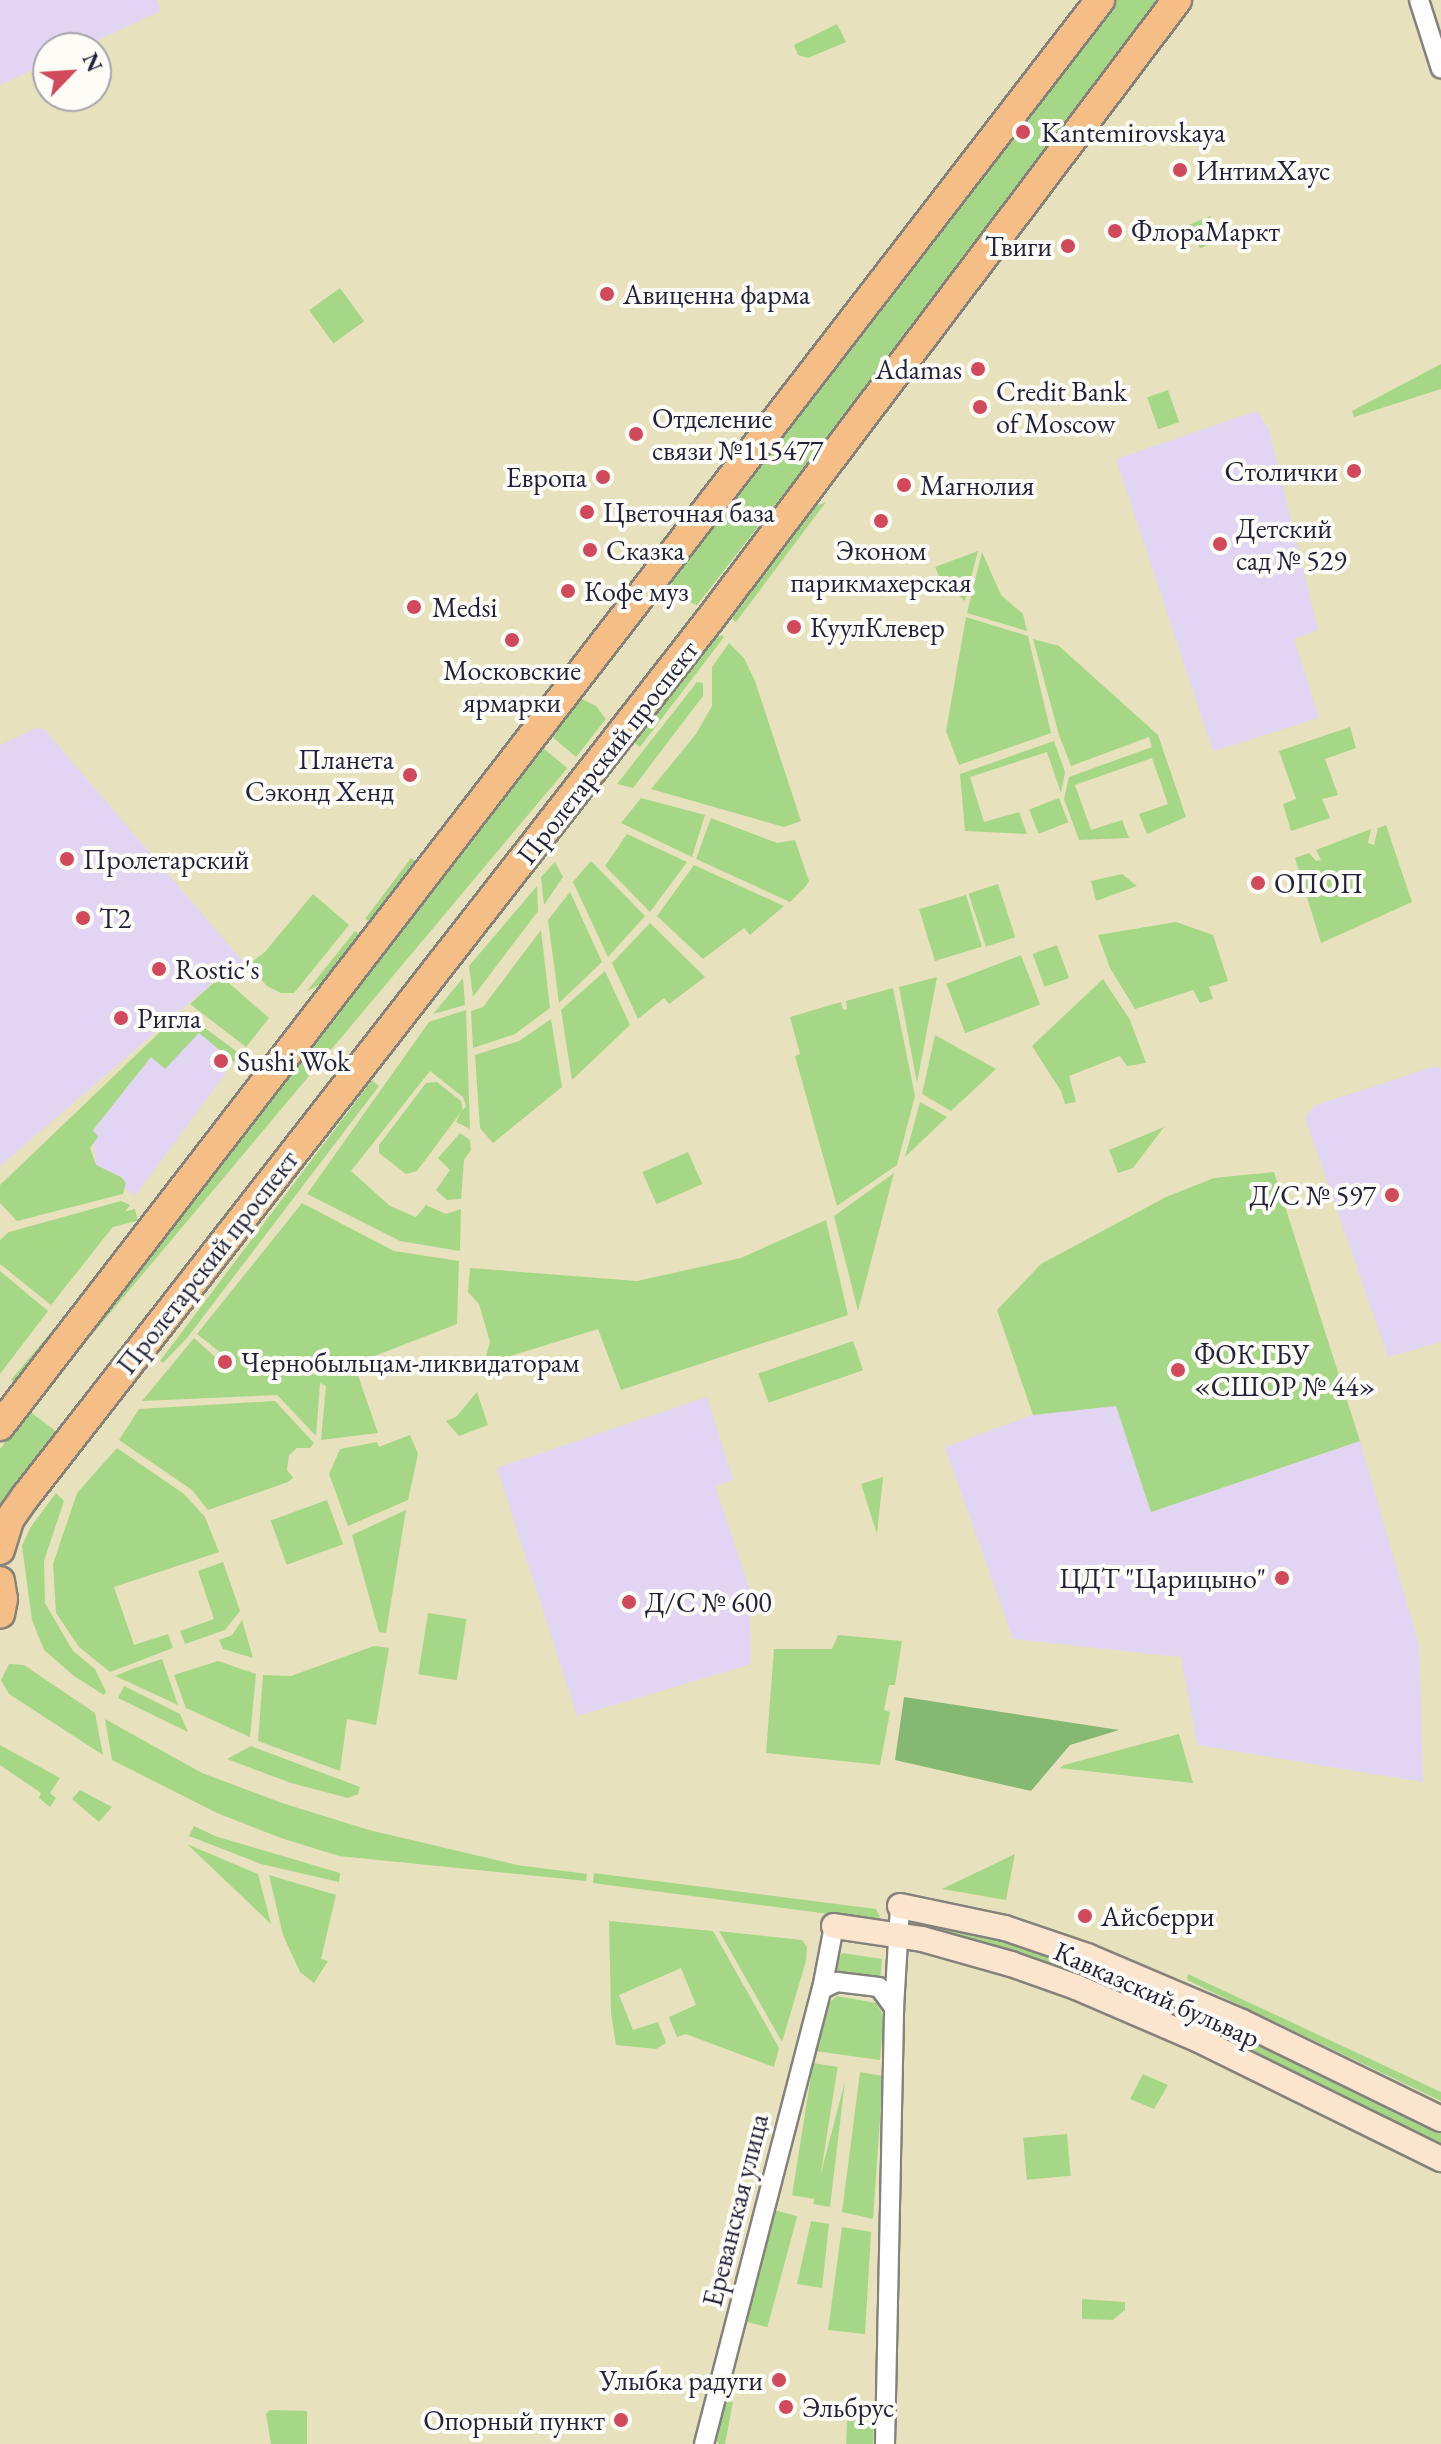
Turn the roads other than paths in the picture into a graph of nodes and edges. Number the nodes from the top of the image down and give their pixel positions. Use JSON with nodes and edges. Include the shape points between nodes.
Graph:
{"nodes":[{"id":1,"x":1100,"y":0,"type":"edge"},
{"id":2,"x":1177,"y":0,"type":"edge"},
{"id":3,"x":1419,"y":0,"type":"edge"},
{"id":4,"x":1441,"y":69,"type":"edge"},
{"id":5,"x":0,"y":1426,"type":"edge"},
{"id":6,"x":26,"y":1496,"type":"junction"},
{"id":7,"x":0,"y":1514,"type":"edge"},
{"id":8,"x":0,"y":1550,"type":"edge"},
{"id":9,"x":0,"y":1581,"type":"edge"},
{"id":10,"x":0,"y":1614,"type":"edge"},
{"id":11,"x":900,"y":1906,"type":"joint"},
{"id":12,"x":834,"y":1926,"type":"joint"},
{"id":13,"x":899,"y":1935,"type":"junction"},
{"id":14,"x":822,"y":1989,"type":"junction"},
{"id":15,"x":894,"y":2008,"type":"junction"},
{"id":16,"x":1441,"y":2119,"type":"edge"},
{"id":17,"x":1441,"y":2159,"type":"edge"},
{"id":18,"x":704,"y":2444,"type":"edge"},
{"id":19,"x":885,"y":2444,"type":"edge"}],
"edges":[{"from":1,"to":5,"type":"main road"},
{"from":2,"to":6,"type":"main road","name":"Пролетарский проспект","via":[[711,618]]},
{"from":3,"to":4,"type":"street"},
{"from":6,"to":7,"type":"main road","name":"Пролетарский проспект"},
{"from":6,"to":8,"type":"main road","name":"Пролетарский проспект","via":[[9,1520]]},
{"from":9,"to":10,"type":"main road"},
{"from":11,"to":13,"type":"street"},
{"from":11,"to":16,"type":"main road","name":"Кавказский бульвар","via":[[1005,1928],[1087,1956],[1242,2022]]},
{"from":12,"to":13,"type":"main road","name":"Кавказский бульвар"},
{"from":12,"to":14,"type":"street","name":"Ереванская улица"},
{"from":13,"to":15,"type":"street"},
{"from":13,"to":17,"type":"main road","name":"Кавказский бульвар","via":[[1076,1987],[1199,2040]]},
{"from":14,"to":15,"type":"street","via":[[837,1982],[879,1987]]},
{"from":14,"to":18,"type":"street","name":"Ереванская улица"},
{"from":15,"to":19,"type":"street"}]}
